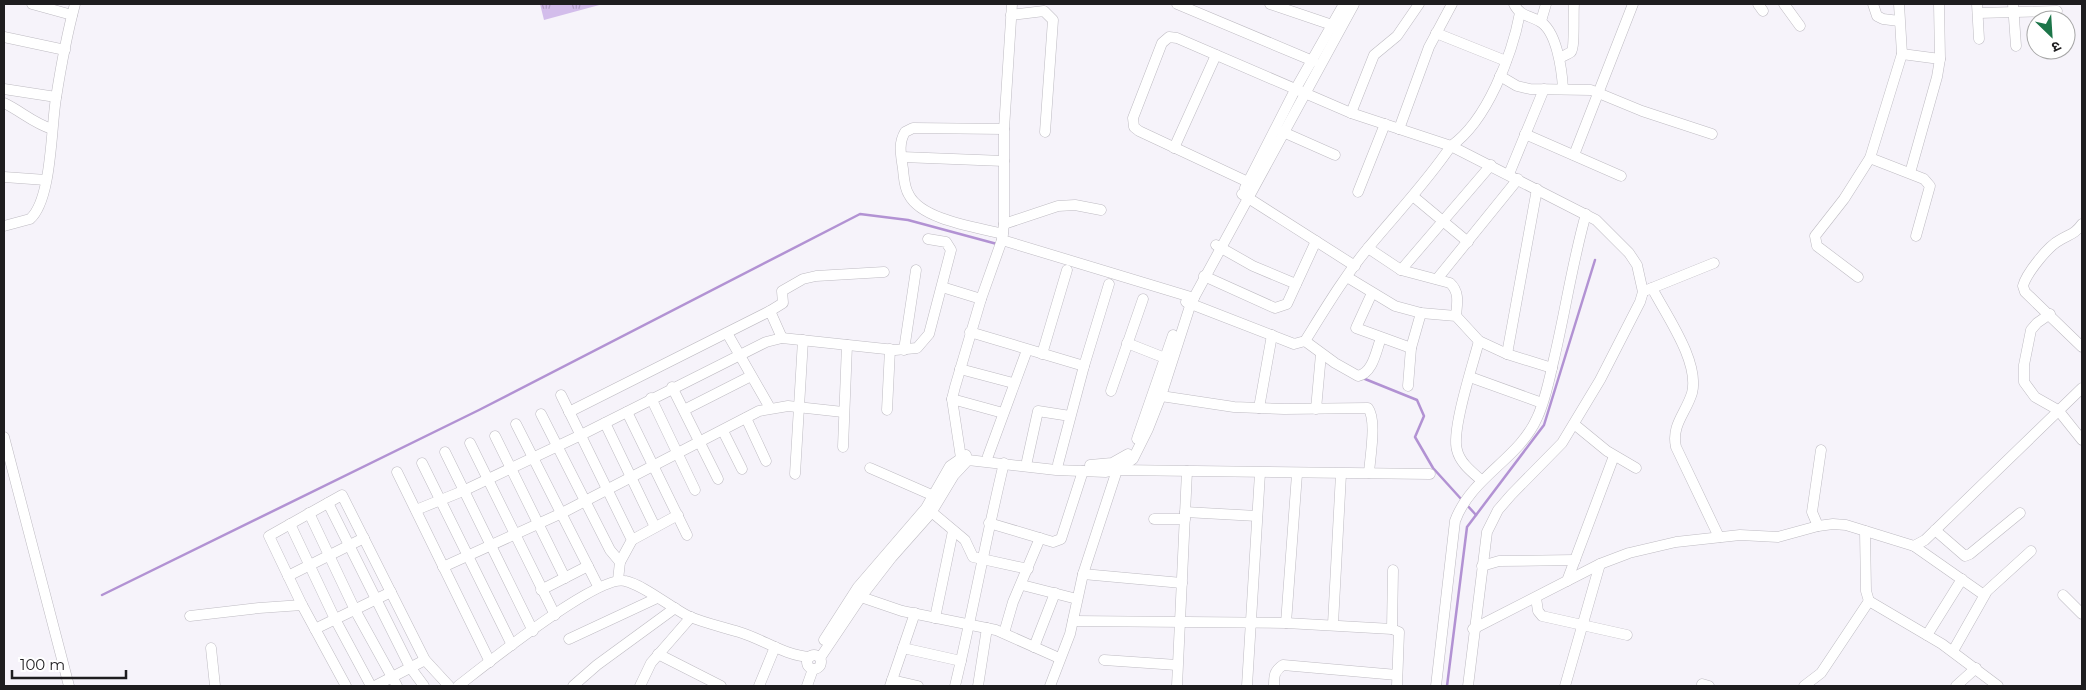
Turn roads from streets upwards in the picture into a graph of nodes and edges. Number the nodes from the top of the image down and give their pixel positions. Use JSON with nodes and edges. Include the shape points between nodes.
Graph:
{"nodes":[{"id":1,"x":32,"y":4,"type":"edge"},
{"id":2,"x":75,"y":4,"type":"edge"},
{"id":3,"x":1012,"y":4,"type":"edge"},
{"id":4,"x":1177,"y":4,"type":"edge"},
{"id":5,"x":1270,"y":4,"type":"edge"},
{"id":6,"x":1344,"y":4,"type":"edge"},
{"id":7,"x":1354,"y":4,"type":"edge"},
{"id":8,"x":1419,"y":4,"type":"edge"},
{"id":9,"x":1452,"y":4,"type":"edge"},
{"id":10,"x":1546,"y":4,"type":"edge"},
{"id":11,"x":1574,"y":4,"type":"edge"},
{"id":12,"x":1632,"y":4,"type":"edge"},
{"id":13,"x":1784,"y":4,"type":"edge"},
{"id":14,"x":1873,"y":4,"type":"edge"},
{"id":15,"x":1899,"y":4,"type":"edge"},
{"id":16,"x":1939,"y":4,"type":"edge"},
{"id":17,"x":1517,"y":8,"type":"edge"},
{"id":18,"x":2014,"y":8,"type":"edge"},
{"id":19,"x":1977,"y":9,"type":"edge"},
{"id":20,"x":2036,"y":10,"type":"edge"},
{"id":21,"x":72,"y":15,"type":"junction"},
{"id":22,"x":1011,"y":15,"type":"junction"},
{"id":23,"x":1541,"y":21,"type":"junction"},
{"id":24,"x":1899,"y":21,"type":"junction"},
{"id":25,"x":1800,"y":26,"type":"dead end"},
{"id":26,"x":1337,"y":27,"type":"junction"},
{"id":27,"x":1436,"y":34,"type":"junction"},
{"id":28,"x":4,"y":37,"type":"edge"},
{"id":29,"x":1979,"y":39,"type":"dead end"},
{"id":30,"x":2016,"y":46,"type":"dead end"},
{"id":31,"x":65,"y":50,"type":"junction"},
{"id":32,"x":1323,"y":52,"type":"junction"},
{"id":33,"x":1902,"y":54,"type":"junction"},
{"id":34,"x":1216,"y":55,"type":"junction"},
{"id":35,"x":1560,"y":58,"type":"junction"},
{"id":36,"x":1940,"y":59,"type":"junction"},
{"id":37,"x":1313,"y":61,"type":"junction"},
{"id":38,"x":1506,"y":61,"type":"junction"},
{"id":39,"x":1500,"y":76,"type":"junction"},
{"id":40,"x":4,"y":89,"type":"edge"},
{"id":41,"x":1563,"y":89,"type":"junction"},
{"id":42,"x":1544,"y":90,"type":"junction"},
{"id":43,"x":1300,"y":92,"type":"junction"},
{"id":44,"x":1600,"y":92,"type":"junction"},
{"id":45,"x":56,"y":97,"type":"junction"},
{"id":46,"x":4,"y":103,"type":"edge"},
{"id":47,"x":1351,"y":113,"type":"junction"},
{"id":48,"x":1385,"y":124,"type":"junction"},
{"id":49,"x":52,"y":129,"type":"junction"},
{"id":50,"x":1004,"y":129,"type":"junction"},
{"id":51,"x":1399,"y":129,"type":"junction"},
{"id":52,"x":1045,"y":132,"type":"dead end"},
{"id":53,"x":1283,"y":132,"type":"junction"},
{"id":54,"x":1525,"y":134,"type":"junction"},
{"id":55,"x":1712,"y":134,"type":"dead end"},
{"id":56,"x":1451,"y":146,"type":"junction"},
{"id":57,"x":1174,"y":148,"type":"junction"},
{"id":58,"x":1335,"y":155,"type":"dead end"},
{"id":59,"x":1574,"y":155,"type":"junction"},
{"id":60,"x":902,"y":158,"type":"junction"},
{"id":61,"x":1870,"y":158,"type":"junction"},
{"id":62,"x":1004,"y":161,"type":"junction"},
{"id":63,"x":1491,"y":165,"type":"junction"},
{"id":64,"x":1910,"y":174,"type":"junction"},
{"id":65,"x":1514,"y":176,"type":"junction"},
{"id":66,"x":1621,"y":176,"type":"dead end"},
{"id":67,"x":4,"y":177,"type":"edge"},
{"id":68,"x":46,"y":180,"type":"junction"},
{"id":69,"x":1248,"y":182,"type":"junction"},
{"id":70,"x":1537,"y":189,"type":"junction"},
{"id":71,"x":1358,"y":192,"type":"dead end"},
{"id":72,"x":1245,"y":196,"type":"junction"},
{"id":73,"x":1414,"y":197,"type":"junction"},
{"id":74,"x":1101,"y":210,"type":"dead end"},
{"id":75,"x":1586,"y":214,"type":"junction"},
{"id":76,"x":1443,"y":221,"type":"junction"},
{"id":77,"x":2082,"y":224,"type":"edge"},
{"id":78,"x":4,"y":226,"type":"edge"},
{"id":79,"x":1003,"y":233,"type":"junction"},
{"id":80,"x":1916,"y":236,"type":"dead end"},
{"id":81,"x":928,"y":239,"type":"dead end"},
{"id":82,"x":1316,"y":241,"type":"junction"},
{"id":83,"x":1468,"y":242,"type":"junction"},
{"id":84,"x":1218,"y":246,"type":"junction"},
{"id":85,"x":1368,"y":248,"type":"junction"},
{"id":86,"x":1714,"y":263,"type":"dead end"},
{"id":87,"x":1355,"y":266,"type":"junction"},
{"id":88,"x":916,"y":270,"type":"dead end"},
{"id":89,"x":1067,"y":270,"type":"dead end"},
{"id":90,"x":1401,"y":270,"type":"junction"},
{"id":91,"x":884,"y":272,"type":"dead end"},
{"id":92,"x":1204,"y":276,"type":"junction"},
{"id":93,"x":1347,"y":277,"type":"junction"},
{"id":94,"x":1858,"y":277,"type":"dead end"},
{"id":95,"x":1437,"y":279,"type":"junction"},
{"id":96,"x":1109,"y":284,"type":"dead end"},
{"id":97,"x":1296,"y":284,"type":"junction"},
{"id":98,"x":942,"y":287,"type":"junction"},
{"id":99,"x":1647,"y":290,"type":"junction"},
{"id":100,"x":1372,"y":293,"type":"junction"},
{"id":101,"x":980,"y":299,"type":"junction"},
{"id":102,"x":1143,"y":299,"type":"dead end"},
{"id":103,"x":1190,"y":300,"type":"junction"},
{"id":104,"x":770,"y":311,"type":"junction"},
{"id":105,"x":1421,"y":313,"type":"junction"},
{"id":106,"x":2050,"y":314,"type":"junction"},
{"id":107,"x":1456,"y":316,"type":"junction"},
{"id":108,"x":970,"y":332,"type":"junction"},
{"id":109,"x":727,"y":333,"type":"junction"},
{"id":110,"x":1272,"y":335,"type":"junction"},
{"id":111,"x":782,"y":338,"type":"junction"},
{"id":112,"x":1381,"y":338,"type":"junction"},
{"id":113,"x":803,"y":340,"type":"junction"},
{"id":114,"x":1305,"y":341,"type":"junction"},
{"id":115,"x":1479,"y":341,"type":"junction"},
{"id":116,"x":1127,"y":343,"type":"junction"},
{"id":117,"x":847,"y":345,"type":"junction"},
{"id":118,"x":2082,"y":347,"type":"edge"},
{"id":119,"x":1411,"y":348,"type":"junction"},
{"id":120,"x":890,"y":349,"type":"junction"},
{"id":121,"x":904,"y":350,"type":"junction"},
{"id":122,"x":1027,"y":350,"type":"junction"},
{"id":123,"x":1042,"y":354,"type":"junction"},
{"id":124,"x":1321,"y":354,"type":"junction"},
{"id":125,"x":1507,"y":354,"type":"junction"},
{"id":126,"x":738,"y":355,"type":"junction"},
{"id":127,"x":1165,"y":358,"type":"junction"},
{"id":128,"x":1084,"y":366,"type":"junction"},
{"id":129,"x":1552,"y":368,"type":"junction"},
{"id":130,"x":960,"y":369,"type":"junction"},
{"id":131,"x":751,"y":376,"type":"junction"},
{"id":132,"x":1470,"y":377,"type":"junction"},
{"id":133,"x":1013,"y":383,"type":"junction"},
{"id":134,"x":1408,"y":386,"type":"dead end"},
{"id":135,"x":672,"y":387,"type":"junction"},
{"id":136,"x":2082,"y":388,"type":"edge"},
{"id":137,"x":1112,"y":391,"type":"dead end"},
{"id":138,"x":561,"y":395,"type":"dead end"},
{"id":139,"x":1161,"y":396,"type":"junction"},
{"id":140,"x":651,"y":398,"type":"junction"},
{"id":141,"x":952,"y":400,"type":"junction"},
{"id":142,"x":1542,"y":403,"type":"junction"},
{"id":143,"x":799,"y":407,"type":"junction"},
{"id":144,"x":770,"y":408,"type":"junction"},
{"id":145,"x":1259,"y":408,"type":"junction"},
{"id":146,"x":1316,"y":409,"type":"junction"},
{"id":147,"x":684,"y":410,"type":"junction"},
{"id":148,"x":887,"y":410,"type":"dead end"},
{"id":149,"x":2058,"y":410,"type":"junction"},
{"id":150,"x":570,"y":412,"type":"junction"},
{"id":151,"x":627,"y":412,"type":"junction"},
{"id":152,"x":843,"y":412,"type":"junction"},
{"id":153,"x":1003,"y":413,"type":"junction"},
{"id":154,"x":541,"y":414,"type":"dead end"},
{"id":155,"x":1070,"y":416,"type":"junction"},
{"id":156,"x":746,"y":418,"type":"junction"},
{"id":157,"x":605,"y":423,"type":"junction"},
{"id":158,"x":516,"y":424,"type":"dead end"},
{"id":159,"x":1574,"y":424,"type":"junction"},
{"id":160,"x":723,"y":431,"type":"junction"},
{"id":161,"x":581,"y":434,"type":"junction"},
{"id":162,"x":495,"y":436,"type":"dead end"},
{"id":163,"x":4,"y":437,"type":"edge"},
{"id":164,"x":2082,"y":440,"type":"edge"},
{"id":165,"x":470,"y":443,"type":"dead end"},
{"id":166,"x":700,"y":443,"type":"junction"},
{"id":167,"x":557,"y":445,"type":"junction"},
{"id":168,"x":843,"y":447,"type":"dead end"},
{"id":169,"x":1822,"y":450,"type":"dead end"},
{"id":170,"x":445,"y":452,"type":"dead end"},
{"id":171,"x":678,"y":454,"type":"junction"},
{"id":172,"x":533,"y":456,"type":"junction"},
{"id":173,"x":988,"y":456,"type":"junction"},
{"id":174,"x":1614,"y":456,"type":"junction"},
{"id":175,"x":961,"y":458,"type":"junction"},
{"id":176,"x":4,"y":461,"type":"edge"},
{"id":177,"x":766,"y":461,"type":"dead end"},
{"id":178,"x":1027,"y":461,"type":"junction"},
{"id":179,"x":422,"y":463,"type":"dead end"},
{"id":180,"x":1004,"y":463,"type":"junction"},
{"id":181,"x":1058,"y":464,"type":"junction"},
{"id":182,"x":653,"y":466,"type":"junction"},
{"id":183,"x":1119,"y":466,"type":"junction"},
{"id":184,"x":510,"y":467,"type":"junction"},
{"id":185,"x":870,"y":468,"type":"dead end"},
{"id":186,"x":1636,"y":468,"type":"dead end"},
{"id":187,"x":742,"y":469,"type":"dead end"},
{"id":188,"x":1187,"y":471,"type":"junction"},
{"id":189,"x":397,"y":472,"type":"dead end"},
{"id":190,"x":1083,"y":472,"type":"junction"},
{"id":191,"x":1260,"y":473,"type":"junction"},
{"id":192,"x":1368,"y":473,"type":"junction"},
{"id":193,"x":795,"y":474,"type":"dead end"},
{"id":194,"x":1297,"y":474,"type":"junction"},
{"id":195,"x":1341,"y":474,"type":"junction"},
{"id":196,"x":1430,"y":474,"type":"dead end"},
{"id":197,"x":631,"y":478,"type":"junction"},
{"id":198,"x":718,"y":479,"type":"dead end"},
{"id":199,"x":486,"y":480,"type":"junction"},
{"id":200,"x":1481,"y":480,"type":"junction"},
{"id":201,"x":608,"y":489,"type":"junction"},
{"id":202,"x":463,"y":490,"type":"junction"},
{"id":203,"x":695,"y":490,"type":"dead end"},
{"id":204,"x":934,"y":496,"type":"junction"},
{"id":205,"x":440,"y":500,"type":"junction"},
{"id":206,"x":585,"y":501,"type":"junction"},
{"id":207,"x":328,"y":503,"type":"junction"},
{"id":208,"x":416,"y":510,"type":"junction"},
{"id":209,"x":928,"y":510,"type":"junction"},
{"id":210,"x":2020,"y":512,"type":"dead end"},
{"id":211,"x":309,"y":513,"type":"junction"},
{"id":212,"x":562,"y":513,"type":"junction"},
{"id":213,"x":1185,"y":515,"type":"junction"},
{"id":214,"x":678,"y":516,"type":"junction"},
{"id":215,"x":1257,"y":516,"type":"junction"},
{"id":216,"x":1154,"y":519,"type":"dead end"},
{"id":217,"x":989,"y":523,"type":"junction"},
{"id":218,"x":290,"y":524,"type":"junction"},
{"id":219,"x":539,"y":524,"type":"junction"},
{"id":220,"x":1818,"y":526,"type":"junction"},
{"id":221,"x":655,"y":527,"type":"junction"},
{"id":222,"x":1935,"y":530,"type":"junction"},
{"id":223,"x":953,"y":531,"type":"junction"},
{"id":224,"x":1865,"y":531,"type":"junction"},
{"id":225,"x":687,"y":535,"type":"dead end"},
{"id":226,"x":515,"y":536,"type":"junction"},
{"id":227,"x":1719,"y":537,"type":"junction"},
{"id":228,"x":364,"y":538,"type":"junction"},
{"id":229,"x":1040,"y":538,"type":"junction"},
{"id":230,"x":632,"y":540,"type":"junction"},
{"id":231,"x":349,"y":545,"type":"junction"},
{"id":232,"x":1914,"y":546,"type":"junction"},
{"id":233,"x":492,"y":547,"type":"junction"},
{"id":234,"x":2032,"y":551,"type":"dead end"},
{"id":235,"x":328,"y":555,"type":"junction"},
{"id":236,"x":468,"y":558,"type":"junction"},
{"id":237,"x":981,"y":560,"type":"junction"},
{"id":238,"x":1575,"y":560,"type":"junction"},
{"id":239,"x":620,"y":562,"type":"junction"},
{"id":240,"x":1600,"y":564,"type":"junction"},
{"id":241,"x":310,"y":565,"type":"junction"},
{"id":242,"x":588,"y":566,"type":"junction"},
{"id":243,"x":1482,"y":566,"type":"junction"},
{"id":244,"x":443,"y":568,"type":"junction"},
{"id":245,"x":1028,"y":570,"type":"junction"},
{"id":246,"x":1393,"y":570,"type":"dead end"},
{"id":247,"x":1083,"y":574,"type":"junction"},
{"id":248,"x":288,"y":576,"type":"junction"},
{"id":249,"x":565,"y":578,"type":"junction"},
{"id":250,"x":1962,"y":579,"type":"junction"},
{"id":251,"x":618,"y":580,"type":"junction"},
{"id":252,"x":1567,"y":581,"type":"junction"},
{"id":253,"x":1182,"y":583,"type":"junction"},
{"id":254,"x":598,"y":586,"type":"junction"},
{"id":255,"x":1022,"y":586,"type":"junction"},
{"id":256,"x":541,"y":590,"type":"junction"},
{"id":257,"x":390,"y":592,"type":"junction"},
{"id":258,"x":1055,"y":593,"type":"junction"},
{"id":259,"x":1984,"y":595,"type":"junction"},
{"id":260,"x":2063,"y":595,"type":"dead end"},
{"id":261,"x":861,"y":597,"type":"junction"},
{"id":262,"x":657,"y":598,"type":"junction"},
{"id":263,"x":1077,"y":598,"type":"junction"},
{"id":264,"x":1536,"y":598,"type":"junction"},
{"id":265,"x":376,"y":599,"type":"junction"},
{"id":266,"x":1869,"y":600,"type":"junction"},
{"id":267,"x":302,"y":606,"type":"junction"},
{"id":268,"x":675,"y":608,"type":"junction"},
{"id":269,"x":355,"y":610,"type":"junction"},
{"id":270,"x":914,"y":613,"type":"junction"},
{"id":271,"x":2082,"y":614,"type":"edge"},
{"id":272,"x":555,"y":615,"type":"junction"},
{"id":273,"x":190,"y":616,"type":"dead end"},
{"id":274,"x":691,"y":617,"type":"junction"},
{"id":275,"x":935,"y":618,"type":"junction"},
{"id":276,"x":335,"y":619,"type":"junction"},
{"id":277,"x":1073,"y":621,"type":"junction"},
{"id":278,"x":1181,"y":623,"type":"junction"},
{"id":279,"x":1250,"y":623,"type":"junction"},
{"id":280,"x":1286,"y":623,"type":"junction"},
{"id":281,"x":1334,"y":624,"type":"junction"},
{"id":282,"x":970,"y":625,"type":"junction"},
{"id":283,"x":1583,"y":625,"type":"junction"},
{"id":284,"x":987,"y":628,"type":"junction"},
{"id":285,"x":315,"y":629,"type":"junction"},
{"id":286,"x":1392,"y":629,"type":"junction"},
{"id":287,"x":1474,"y":629,"type":"junction"},
{"id":288,"x":533,"y":631,"type":"junction"},
{"id":289,"x":1004,"y":634,"type":"junction"},
{"id":290,"x":1628,"y":635,"type":"dead end"},
{"id":291,"x":1927,"y":635,"type":"junction"},
{"id":292,"x":569,"y":638,"type":"dead end"},
{"id":293,"x":512,"y":645,"type":"junction"},
{"id":294,"x":1034,"y":646,"type":"junction"},
{"id":295,"x":775,"y":647,"type":"junction"},
{"id":296,"x":211,"y":648,"type":"dead end"},
{"id":297,"x":903,"y":648,"type":"junction"},
{"id":298,"x":1955,"y":652,"type":"junction"},
{"id":299,"x":658,"y":654,"type":"junction"},
{"id":300,"x":814,"y":657,"type":"junction"},
{"id":301,"x":1059,"y":658,"type":"junction"},
{"id":302,"x":425,"y":660,"type":"junction"},
{"id":303,"x":1104,"y":660,"type":"dead end"},
{"id":304,"x":961,"y":661,"type":"junction"},
{"id":305,"x":490,"y":662,"type":"junction"},
{"id":306,"x":1177,"y":665,"type":"junction"},
{"id":307,"x":410,"y":667,"type":"junction"},
{"id":308,"x":1976,"y":668,"type":"junction"},
{"id":309,"x":1397,"y":675,"type":"junction"},
{"id":310,"x":394,"y":682,"type":"edge"},
{"id":311,"x":891,"y":683,"type":"edge"},
{"id":312,"x":63,"y":686,"type":"edge"},
{"id":313,"x":69,"y":686,"type":"edge"},
{"id":314,"x":215,"y":686,"type":"edge"},
{"id":315,"x":346,"y":686,"type":"edge"},
{"id":316,"x":370,"y":686,"type":"edge"},
{"id":317,"x":375,"y":686,"type":"edge"},
{"id":318,"x":424,"y":686,"type":"edge"},
{"id":319,"x":449,"y":686,"type":"edge"},
{"id":320,"x":458,"y":686,"type":"edge"},
{"id":321,"x":572,"y":686,"type":"edge"},
{"id":322,"x":640,"y":686,"type":"edge"},
{"id":323,"x":721,"y":686,"type":"edge"},
{"id":324,"x":759,"y":686,"type":"edge"},
{"id":325,"x":807,"y":686,"type":"edge"},
{"id":326,"x":918,"y":686,"type":"edge"},
{"id":327,"x":955,"y":686,"type":"edge"},
{"id":328,"x":978,"y":686,"type":"edge"},
{"id":329,"x":1050,"y":686,"type":"edge"},
{"id":330,"x":1177,"y":686,"type":"edge"},
{"id":331,"x":1247,"y":686,"type":"edge"},
{"id":332,"x":1274,"y":686,"type":"edge"},
{"id":333,"x":1397,"y":686,"type":"edge"},
{"id":334,"x":1436,"y":686,"type":"edge"},
{"id":335,"x":1468,"y":686,"type":"edge"},
{"id":336,"x":1565,"y":686,"type":"edge"},
{"id":337,"x":1804,"y":686,"type":"edge"},
{"id":338,"x":1956,"y":686,"type":"edge"},
{"id":339,"x":1998,"y":686,"type":"edge"}],
"edges":[{"from":1,"to":21,"type":"street"},
{"from":2,"to":21,"type":"street"},
{"from":3,"to":22,"type":"street"},
{"from":4,"to":37,"type":"street"},
{"from":5,"to":26,"type":"street"},
{"from":6,"to":26,"type":"street"},
{"from":7,"to":26,"type":"street"},
{"from":8,"to":47,"type":"street","via":[[1397,36],[1374,55]]},
{"from":9,"to":27,"type":"street"},
{"from":10,"to":23,"type":"street"},
{"from":11,"to":35,"type":"street","via":[[1574,46],[1572,52]]},
{"from":12,"to":44,"type":"street"},
{"from":13,"to":25,"type":"street"},
{"from":14,"to":24,"type":"street","via":[[1877,16]]},
{"from":15,"to":24,"type":"street"},
{"from":16,"to":36,"type":"street"},
{"from":17,"to":23,"type":"street"},
{"from":17,"to":38,"type":"street","via":[[1516,37]]},
{"from":18,"to":19,"type":"street"},
{"from":18,"to":20,"type":"street"},
{"from":18,"to":30,"type":"street"},
{"from":19,"to":29,"type":"street"},
{"from":21,"to":31,"type":"street"},
{"from":22,"to":50,"type":"street"},
{"from":22,"to":52,"type":"street","via":[[1044,12],[1052,20]]},
{"from":23,"to":35,"type":"street"},
{"from":24,"to":33,"type":"street"},
{"from":26,"to":32,"type":"street"},
{"from":27,"to":38,"type":"street"},
{"from":27,"to":51,"type":"street"},
{"from":28,"to":31,"type":"street"},
{"from":31,"to":45,"type":"street"},
{"from":32,"to":37,"type":"street"},
{"from":32,"to":43,"type":"street"},
{"from":33,"to":36,"type":"street"},
{"from":33,"to":61,"type":"street"},
{"from":34,"to":43,"type":"street"},
{"from":34,"to":57,"type":"street"},
{"from":34,"to":57,"type":"street","via":[[1177,38],[1169,37],[1162,43],[1133,118],[1134,127]]},
{"from":35,"to":41,"type":"street"},
{"from":36,"to":64,"type":"street"},
{"from":37,"to":43,"type":"street"},
{"from":38,"to":39,"type":"street"},
{"from":39,"to":42,"type":"street","via":[[1517,86]]},
{"from":39,"to":56,"type":"street","via":[[1476,120]]},
{"from":40,"to":45,"type":"street"},
{"from":41,"to":42,"type":"street"},
{"from":41,"to":44,"type":"street"},
{"from":42,"to":54,"type":"street"},
{"from":43,"to":47,"type":"street"},
{"from":43,"to":53,"type":"street"},
{"from":43,"to":69,"type":"street"},
{"from":44,"to":55,"type":"street","via":[[1642,111]]},
{"from":44,"to":59,"type":"street"},
{"from":45,"to":49,"type":"street"},
{"from":46,"to":49,"type":"street"},
{"from":47,"to":48,"type":"street"},
{"from":48,"to":51,"type":"street"},
{"from":48,"to":71,"type":"street"},
{"from":49,"to":68,"type":"street"},
{"from":50,"to":60,"type":"street","via":[[913,128],[902,137]]},
{"from":50,"to":62,"type":"street"},
{"from":51,"to":56,"type":"street"},
{"from":53,"to":58,"type":"street"},
{"from":53,"to":72,"type":"street"},
{"from":54,"to":59,"type":"street"},
{"from":54,"to":65,"type":"street"},
{"from":56,"to":63,"type":"street"},
{"from":56,"to":73,"type":"street"},
{"from":57,"to":69,"type":"street"},
{"from":59,"to":66,"type":"street"},
{"from":60,"to":62,"type":"street"},
{"from":60,"to":79,"type":"street","via":[[905,186],[920,208],[940,217]]},
{"from":61,"to":64,"type":"street"},
{"from":61,"to":94,"type":"street","via":[[1844,199],[1814,236],[1816,246]]},
{"from":62,"to":79,"type":"street"},
{"from":63,"to":65,"type":"street"},
{"from":63,"to":76,"type":"street"},
{"from":64,"to":80,"type":"street","via":[[1924,179],[1930,186]]},
{"from":65,"to":70,"type":"street"},
{"from":65,"to":83,"type":"street"},
{"from":67,"to":68,"type":"street"},
{"from":68,"to":78,"type":"street","via":[[35,215],[23,222]]},
{"from":69,"to":72,"type":"street"},
{"from":70,"to":75,"type":"street"},
{"from":70,"to":125,"type":"street"},
{"from":72,"to":82,"type":"street"},
{"from":72,"to":84,"type":"street"},
{"from":73,"to":76,"type":"street"},
{"from":73,"to":85,"type":"street"},
{"from":74,"to":79,"type":"street","via":[[1075,205],[1058,206]]},
{"from":75,"to":99,"type":"street","via":[[1629,253]]},
{"from":75,"to":129,"type":"street"},
{"from":76,"to":83,"type":"street"},
{"from":76,"to":90,"type":"street"},
{"from":77,"to":106,"type":"street","via":[[2074,234],[2054,244],[2024,280],[2025,292]]},
{"from":79,"to":101,"type":"street"},
{"from":79,"to":103,"type":"street"},
{"from":81,"to":98,"type":"street","via":[[946,242],[950,246]]},
{"from":82,"to":87,"type":"street"},
{"from":82,"to":97,"type":"street"},
{"from":83,"to":95,"type":"street"},
{"from":84,"to":92,"type":"street"},
{"from":84,"to":97,"type":"street","via":[[1252,266]]},
{"from":84,"to":103,"type":"street"},
{"from":85,"to":87,"type":"street"},
{"from":85,"to":90,"type":"street"},
{"from":86,"to":99,"type":"street"},
{"from":87,"to":93,"type":"street"},
{"from":88,"to":121,"type":"street"},
{"from":89,"to":123,"type":"street"},
{"from":90,"to":95,"type":"street"},
{"from":91,"to":104,"type":"street","via":[[803,279],[782,291],[784,303]]},
{"from":92,"to":97,"type":"street","via":[[1275,308],[1287,304]]},
{"from":92,"to":103,"type":"street"},
{"from":93,"to":100,"type":"street"},
{"from":93,"to":114,"type":"street"},
{"from":95,"to":107,"type":"street","via":[[1456,288]]},
{"from":96,"to":128,"type":"street"},
{"from":98,"to":101,"type":"street"},
{"from":98,"to":121,"type":"street","via":[[930,334],[918,348]]},
{"from":99,"to":159,"type":"street"},
{"from":99,"to":227,"type":"street","via":[[1692,367],[1694,384],[1691,395],[1673,436]]},
{"from":100,"to":105,"type":"street","via":[[1395,306]]},
{"from":100,"to":112,"type":"street","via":[[1356,328]]},
{"from":101,"to":108,"type":"street"},
{"from":102,"to":116,"type":"street"},
{"from":103,"to":110,"type":"street"},
{"from":103,"to":127,"type":"street"},
{"from":103,"to":139,"type":"street"},
{"from":104,"to":109,"type":"street"},
{"from":104,"to":111,"type":"street"},
{"from":105,"to":107,"type":"street"},
{"from":105,"to":119,"type":"street"},
{"from":106,"to":118,"type":"street"},
{"from":106,"to":149,"type":"street","via":[[2031,330],[2024,378],[2035,397]]},
{"from":107,"to":115,"type":"street"},
{"from":108,"to":122,"type":"street"},
{"from":108,"to":130,"type":"street"},
{"from":109,"to":126,"type":"street"},
{"from":109,"to":150,"type":"street"},
{"from":110,"to":114,"type":"street","via":[[1294,344]]},
{"from":110,"to":145,"type":"street"},
{"from":111,"to":113,"type":"street"},
{"from":111,"to":126,"type":"street"},
{"from":112,"to":119,"type":"street"},
{"from":112,"to":124,"type":"street","via":[[1364,375],[1358,376]]},
{"from":113,"to":117,"type":"street"},
{"from":113,"to":143,"type":"street"},
{"from":114,"to":124,"type":"street"},
{"from":115,"to":125,"type":"street"},
{"from":115,"to":132,"type":"street"},
{"from":116,"to":127,"type":"street"},
{"from":116,"to":137,"type":"street"},
{"from":117,"to":120,"type":"street"},
{"from":117,"to":152,"type":"street"},
{"from":119,"to":134,"type":"street"},
{"from":120,"to":121,"type":"street"},
{"from":120,"to":148,"type":"street"},
{"from":122,"to":123,"type":"street"},
{"from":122,"to":133,"type":"street"},
{"from":123,"to":128,"type":"street"},
{"from":124,"to":146,"type":"street"},
{"from":125,"to":129,"type":"street"},
{"from":126,"to":131,"type":"street"},
{"from":126,"to":135,"type":"street"},
{"from":127,"to":183,"type":"street","via":[[1138,437]]},
{"from":128,"to":155,"type":"street"},
{"from":129,"to":142,"type":"street"},
{"from":130,"to":133,"type":"street"},
{"from":130,"to":141,"type":"street"},
{"from":131,"to":144,"type":"street"},
{"from":131,"to":147,"type":"street"},
{"from":132,"to":142,"type":"street"},
{"from":132,"to":200,"type":"street","via":[[1456,449],[1468,469]]},
{"from":133,"to":153,"type":"street"},
{"from":135,"to":140,"type":"street"},
{"from":135,"to":147,"type":"street"},
{"from":136,"to":149,"type":"street"},
{"from":138,"to":150,"type":"street"},
{"from":139,"to":145,"type":"street"},
{"from":139,"to":183,"type":"street","via":[[1133,459]]},
{"from":140,"to":151,"type":"street"},
{"from":140,"to":171,"type":"street"},
{"from":141,"to":153,"type":"street"},
{"from":141,"to":175,"type":"street"},
{"from":142,"to":200,"type":"street","via":[[1523,440]]},
{"from":143,"to":144,"type":"street"},
{"from":143,"to":152,"type":"street"},
{"from":143,"to":193,"type":"street"},
{"from":144,"to":156,"type":"street"},
{"from":145,"to":146,"type":"street"},
{"from":146,"to":192,"type":"street","via":[[1368,408],[1372,424]]},
{"from":147,"to":166,"type":"street"},
{"from":149,"to":164,"type":"street"},
{"from":149,"to":222,"type":"street"},
{"from":150,"to":161,"type":"street"},
{"from":151,"to":157,"type":"street"},
{"from":151,"to":182,"type":"street"},
{"from":152,"to":168,"type":"street"},
{"from":153,"to":173,"type":"street"},
{"from":154,"to":167,"type":"street"},
{"from":155,"to":178,"type":"street","via":[[1038,411]]},
{"from":155,"to":181,"type":"street"},
{"from":156,"to":160,"type":"street"},
{"from":156,"to":177,"type":"street"},
{"from":157,"to":161,"type":"street"},
{"from":157,"to":197,"type":"street"},
{"from":158,"to":172,"type":"street"},
{"from":159,"to":174,"type":"street"},
{"from":159,"to":243,"type":"street","via":[[1562,443],[1498,510],[1487,532]]},
{"from":160,"to":166,"type":"street"},
{"from":160,"to":187,"type":"street"},
{"from":161,"to":167,"type":"street"},
{"from":161,"to":201,"type":"street"},
{"from":162,"to":184,"type":"street"},
{"from":163,"to":313,"type":"street"},
{"from":165,"to":199,"type":"street"},
{"from":166,"to":171,"type":"street"},
{"from":166,"to":198,"type":"street"},
{"from":167,"to":172,"type":"street"},
{"from":167,"to":206,"type":"street"},
{"from":169,"to":220,"type":"street","via":[[1812,512]]},
{"from":170,"to":202,"type":"street"},
{"from":171,"to":182,"type":"street"},
{"from":171,"to":203,"type":"street"},
{"from":172,"to":184,"type":"street"},
{"from":172,"to":212,"type":"street"},
{"from":173,"to":175,"type":"street","via":[[971,454]]},
{"from":173,"to":178,"type":"street"},
{"from":174,"to":186,"type":"street"},
{"from":174,"to":238,"type":"street"},
{"from":175,"to":204,"type":"street","via":[[944,475]]},
{"from":176,"to":312,"type":"street"},
{"from":178,"to":181,"type":"street"},
{"from":179,"to":205,"type":"street"},
{"from":180,"to":190,"type":"street"},
{"from":180,"to":209,"type":"street","via":[[968,460]]},
{"from":180,"to":217,"type":"street"},
{"from":181,"to":183,"type":"street"},
{"from":182,"to":197,"type":"street"},
{"from":182,"to":214,"type":"street"},
{"from":183,"to":188,"type":"street"},
{"from":183,"to":190,"type":"street","via":[[1106,472]]},
{"from":183,"to":247,"type":"street"},
{"from":184,"to":199,"type":"street"},
{"from":184,"to":219,"type":"street"},
{"from":185,"to":204,"type":"street"},
{"from":188,"to":191,"type":"street"},
{"from":188,"to":213,"type":"street"},
{"from":189,"to":208,"type":"street"},
{"from":190,"to":229,"type":"street","via":[[1061,539],[1053,542]]},
{"from":191,"to":194,"type":"street"},
{"from":191,"to":215,"type":"street"},
{"from":192,"to":195,"type":"street"},
{"from":192,"to":196,"type":"street"},
{"from":194,"to":195,"type":"street"},
{"from":194,"to":280,"type":"street"},
{"from":195,"to":281,"type":"street"},
{"from":197,"to":201,"type":"street"},
{"from":197,"to":221,"type":"street"},
{"from":199,"to":202,"type":"street"},
{"from":199,"to":226,"type":"street"},
{"from":200,"to":334,"type":"street","via":[[1461,505],[1455,520]]},
{"from":201,"to":206,"type":"street"},
{"from":201,"to":230,"type":"street"},
{"from":202,"to":205,"type":"street"},
{"from":202,"to":233,"type":"street"},
{"from":204,"to":209,"type":"street"},
{"from":205,"to":208,"type":"street"},
{"from":205,"to":236,"type":"street"},
{"from":206,"to":212,"type":"street"},
{"from":206,"to":239,"type":"street","via":[[610,550]]},
{"from":207,"to":211,"type":"street"},
{"from":207,"to":228,"type":"street","via":[[342,495]]},
{"from":207,"to":231,"type":"street"},
{"from":208,"to":244,"type":"street"},
{"from":209,"to":223,"type":"street"},
{"from":209,"to":261,"type":"street"},
{"from":209,"to":300,"type":"street","via":[[858,587]]},
{"from":210,"to":222,"type":"street","via":[[1965,556]]},
{"from":211,"to":218,"type":"street"},
{"from":211,"to":235,"type":"street"},
{"from":212,"to":219,"type":"street"},
{"from":212,"to":242,"type":"street"},
{"from":213,"to":215,"type":"street"},
{"from":213,"to":216,"type":"street"},
{"from":213,"to":253,"type":"street"},
{"from":214,"to":221,"type":"street"},
{"from":214,"to":225,"type":"street"},
{"from":215,"to":279,"type":"street"},
{"from":217,"to":229,"type":"street"},
{"from":217,"to":237,"type":"street"},
{"from":218,"to":241,"type":"street"},
{"from":218,"to":248,"type":"street","via":[[269,536]]},
{"from":219,"to":226,"type":"street"},
{"from":219,"to":249,"type":"street"},
{"from":220,"to":224,"type":"street","via":[[1846,525]]},
{"from":220,"to":227,"type":"street","via":[[1778,537]]},
{"from":221,"to":230,"type":"street"},
{"from":222,"to":232,"type":"street"},
{"from":223,"to":237,"type":"street","via":[[965,540],[973,558]]},
{"from":223,"to":275,"type":"street"},
{"from":224,"to":232,"type":"street"},
{"from":224,"to":266,"type":"street"},
{"from":226,"to":233,"type":"street"},
{"from":226,"to":256,"type":"street"},
{"from":227,"to":240,"type":"street","via":[[1652,547]]},
{"from":228,"to":231,"type":"street"},
{"from":228,"to":257,"type":"street"},
{"from":229,"to":245,"type":"street"},
{"from":230,"to":239,"type":"street"},
{"from":231,"to":235,"type":"street"},
{"from":231,"to":265,"type":"street"},
{"from":232,"to":250,"type":"street"},
{"from":233,"to":236,"type":"street"},
{"from":233,"to":288,"type":"street"},
{"from":234,"to":259,"type":"street","via":[[1992,584]]},
{"from":235,"to":241,"type":"street"},
{"from":235,"to":269,"type":"street"},
{"from":236,"to":244,"type":"street"},
{"from":236,"to":293,"type":"street"},
{"from":237,"to":245,"type":"street"},
{"from":237,"to":282,"type":"street"},
{"from":238,"to":243,"type":"street","via":[[1499,561]]},
{"from":238,"to":252,"type":"street"},
{"from":239,"to":251,"type":"street"},
{"from":240,"to":252,"type":"street"},
{"from":240,"to":283,"type":"street"},
{"from":241,"to":248,"type":"street"},
{"from":241,"to":276,"type":"street"},
{"from":242,"to":249,"type":"street"},
{"from":242,"to":254,"type":"street"},
{"from":243,"to":287,"type":"street"},
{"from":244,"to":305,"type":"street"},
{"from":245,"to":255,"type":"street"},
{"from":246,"to":286,"type":"street"},
{"from":247,"to":253,"type":"street"},
{"from":247,"to":263,"type":"street"},
{"from":248,"to":267,"type":"street"},
{"from":249,"to":256,"type":"street"},
{"from":250,"to":259,"type":"street"},
{"from":250,"to":291,"type":"street"},
{"from":251,"to":254,"type":"street"},
{"from":251,"to":262,"type":"street","via":[[633,584]]},
{"from":252,"to":264,"type":"street"},
{"from":253,"to":278,"type":"street"},
{"from":254,"to":272,"type":"street"},
{"from":255,"to":258,"type":"street"},
{"from":255,"to":289,"type":"street","via":[[1013,602]]},
{"from":256,"to":272,"type":"street"},
{"from":257,"to":265,"type":"street"},
{"from":257,"to":302,"type":"street"},
{"from":258,"to":263,"type":"street"},
{"from":258,"to":294,"type":"street"},
{"from":259,"to":298,"type":"street"},
{"from":260,"to":271,"type":"street"},
{"from":261,"to":270,"type":"street"},
{"from":261,"to":300,"type":"street"},
{"from":262,"to":268,"type":"street"},
{"from":262,"to":292,"type":"street"},
{"from":263,"to":277,"type":"street"},
{"from":264,"to":283,"type":"street","via":[[1542,616]]},
{"from":264,"to":287,"type":"street"},
{"from":265,"to":269,"type":"street"},
{"from":265,"to":307,"type":"street"},
{"from":266,"to":291,"type":"street"},
{"from":266,"to":337,"type":"street","via":[[1821,673]]},
{"from":267,"to":273,"type":"street"},
{"from":267,"to":285,"type":"street"},
{"from":268,"to":274,"type":"street"},
{"from":268,"to":321,"type":"street"},
{"from":269,"to":276,"type":"street"},
{"from":269,"to":310,"type":"street"},
{"from":270,"to":275,"type":"street"},
{"from":270,"to":297,"type":"street"},
{"from":272,"to":288,"type":"street"},
{"from":274,"to":295,"type":"street"},
{"from":274,"to":299,"type":"street"},
{"from":275,"to":282,"type":"street"},
{"from":276,"to":285,"type":"street"},
{"from":276,"to":316,"type":"street"},
{"from":277,"to":278,"type":"street"},
{"from":277,"to":301,"type":"street"},
{"from":278,"to":279,"type":"street"},
{"from":278,"to":306,"type":"street"},
{"from":279,"to":280,"type":"street"},
{"from":279,"to":331,"type":"street"},
{"from":280,"to":281,"type":"street"},
{"from":281,"to":286,"type":"street"},
{"from":282,"to":284,"type":"street"},
{"from":282,"to":304,"type":"street"},
{"from":283,"to":290,"type":"street"},
{"from":283,"to":336,"type":"street"},
{"from":284,"to":289,"type":"street"},
{"from":284,"to":328,"type":"street"},
{"from":285,"to":315,"type":"street"},
{"from":286,"to":309,"type":"street","via":[[1399,632]]},
{"from":287,"to":335,"type":"street"},
{"from":288,"to":293,"type":"street"},
{"from":289,"to":294,"type":"street"},
{"from":291,"to":298,"type":"street"},
{"from":293,"to":305,"type":"street"},
{"from":294,"to":301,"type":"street"},
{"from":295,"to":300,"type":"street","via":[[797,656]]},
{"from":295,"to":324,"type":"street"},
{"from":296,"to":314,"type":"street"},
{"from":297,"to":304,"type":"street"},
{"from":297,"to":311,"type":"street"},
{"from":298,"to":308,"type":"street"},
{"from":299,"to":322,"type":"street"},
{"from":299,"to":323,"type":"street"},
{"from":300,"to":325,"type":"street","via":[[821,665],[813,669]]},
{"from":301,"to":329,"type":"street"},
{"from":302,"to":307,"type":"street"},
{"from":302,"to":319,"type":"street"},
{"from":303,"to":306,"type":"street"},
{"from":304,"to":327,"type":"street"},
{"from":305,"to":320,"type":"street"},
{"from":306,"to":330,"type":"street"},
{"from":307,"to":310,"type":"street"},
{"from":307,"to":318,"type":"street"},
{"from":308,"to":338,"type":"street"},
{"from":308,"to":339,"type":"street"},
{"from":309,"to":332,"type":"street","via":[[1283,665],[1274,676]]},
{"from":309,"to":333,"type":"street"},
{"from":310,"to":317,"type":"street"},
{"from":311,"to":326,"type":"street"}]}
